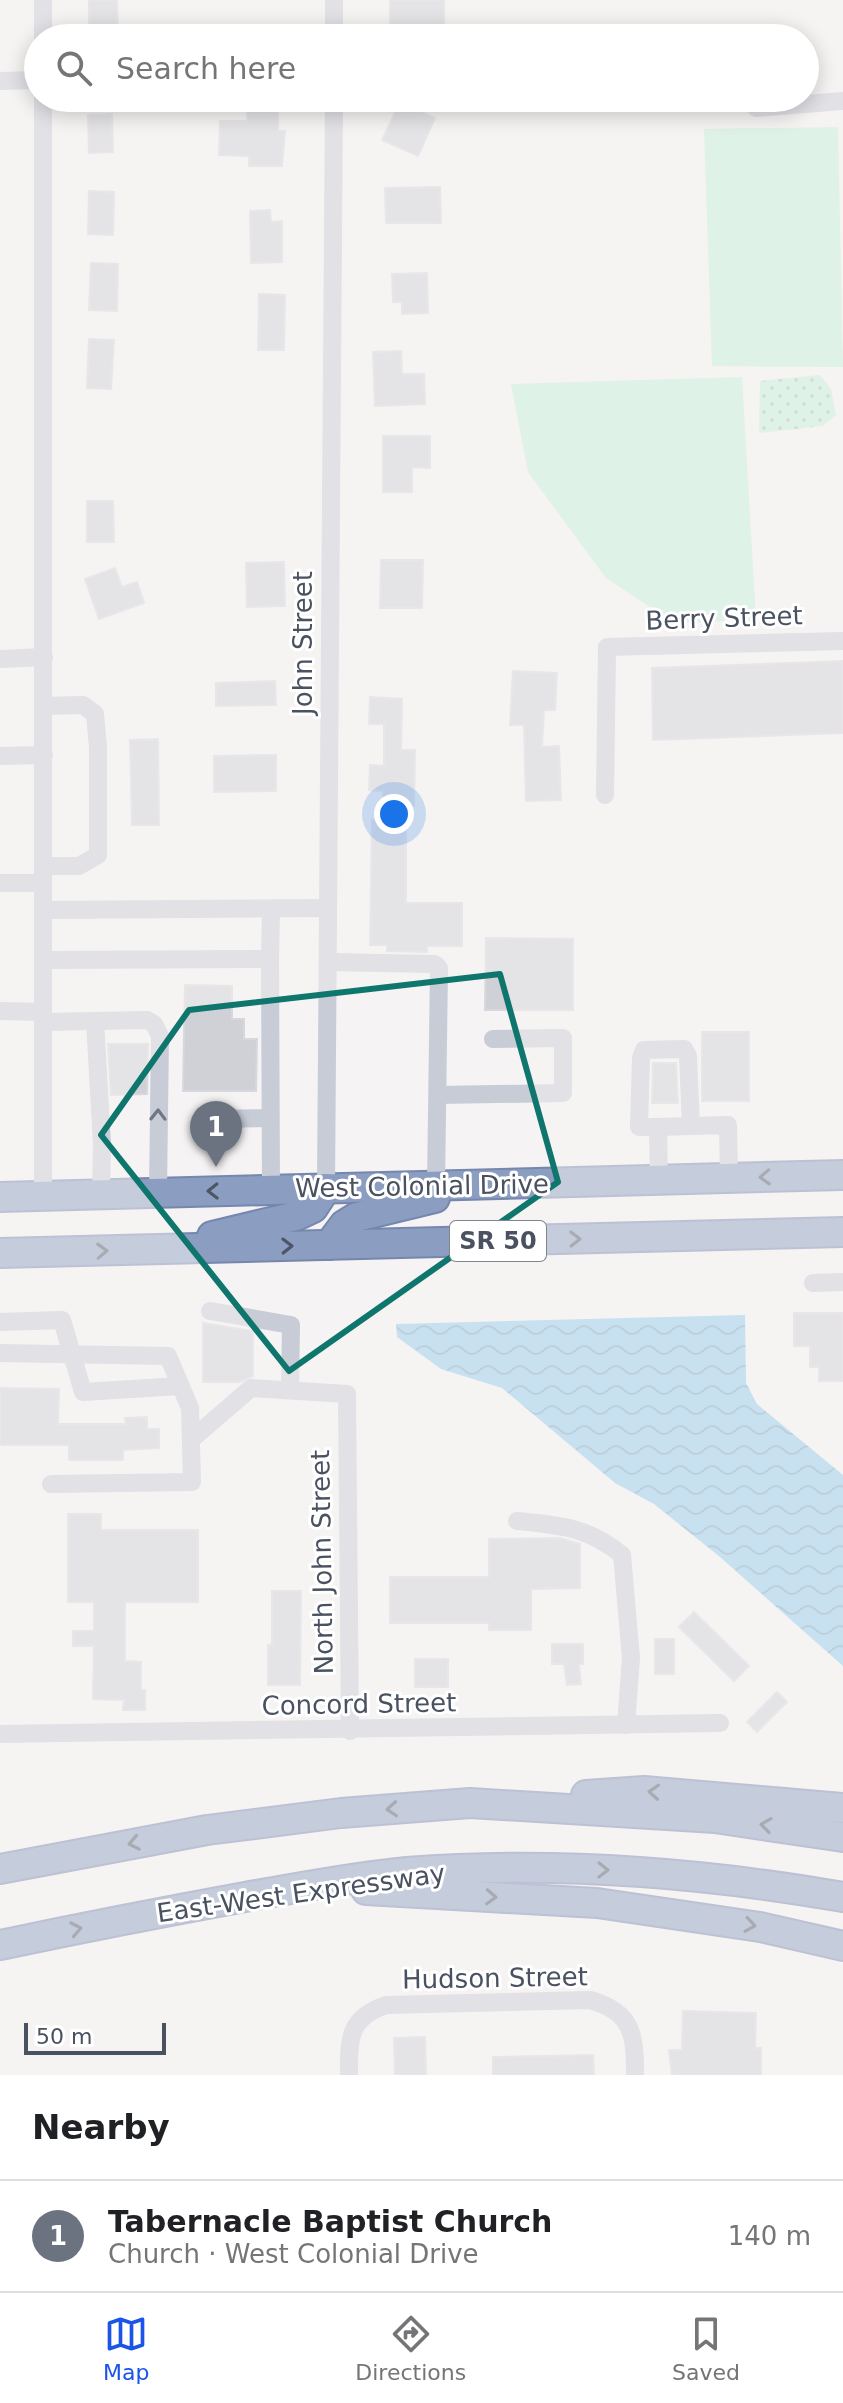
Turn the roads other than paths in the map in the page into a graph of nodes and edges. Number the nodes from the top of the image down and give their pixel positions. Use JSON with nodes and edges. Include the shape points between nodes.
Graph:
{"nodes":[{"id":1,"x":43,"y":0,"type":"edge"},
{"id":2,"x":334,"y":0,"type":"edge"},
{"id":3,"x":43,"y":24,"type":"edge"},
{"id":4,"x":334,"y":24,"type":"edge"},
{"id":5,"x":24,"y":80,"type":"edge"},
{"id":6,"x":0,"y":81,"type":"edge"},
{"id":7,"x":843,"y":101,"type":"edge"},
{"id":8,"x":819,"y":103,"type":"edge"},
{"id":9,"x":43,"y":112,"type":"edge"},
{"id":10,"x":334,"y":112,"type":"edge"},
{"id":11,"x":843,"y":641,"type":"edge"},
{"id":12,"x":44,"y":657,"type":"junction"},
{"id":13,"x":0,"y":659,"type":"edge"},
{"id":14,"x":44,"y":706,"type":"junction"},
{"id":15,"x":44,"y":755,"type":"junction"},
{"id":16,"x":0,"y":756,"type":"edge"},
{"id":17,"x":605,"y":795,"type":"dead end"},
{"id":18,"x":43,"y":874,"type":"junction"},
{"id":19,"x":0,"y":883,"type":"edge"},
{"id":20,"x":327,"y":908,"type":"junction"},
{"id":21,"x":271,"y":909,"type":"junction"},
{"id":22,"x":43,"y":910,"type":"junction"},
{"id":23,"x":270,"y":959,"type":"junction"},
{"id":24,"x":43,"y":960,"type":"junction"},
{"id":25,"x":328,"y":962,"type":"junction"},
{"id":26,"x":0,"y":1011,"type":"edge"},
{"id":27,"x":43,"y":1017,"type":"junction"},
{"id":28,"x":95,"y":1021,"type":"junction"},
{"id":29,"x":493,"y":1039,"type":"dead end"},
{"id":30,"x":438,"y":1095,"type":"junction"},
{"id":31,"x":270,"y":1118,"type":"junction"},
{"id":32,"x":205,"y":1119,"type":"dead end"},
{"id":33,"x":691,"y":1126,"type":"junction"},
{"id":34,"x":658,"y":1127,"type":"junction"},
{"id":35,"x":843,"y":1175,"type":"edge"},
{"id":36,"x":729,"y":1178,"type":"junction"},
{"id":37,"x":659,"y":1180,"type":"junction"},
{"id":38,"x":486,"y":1185,"type":"junction"},
{"id":39,"x":436,"y":1186,"type":"junction"},
{"id":40,"x":326,"y":1188,"type":"junction"},
{"id":41,"x":271,"y":1190,"type":"junction"},
{"id":42,"x":158,"y":1192,"type":"junction"},
{"id":43,"x":101,"y":1194,"type":"junction"},
{"id":44,"x":43,"y":1196,"type":"junction"},
{"id":45,"x":0,"y":1197,"type":"edge"},
{"id":46,"x":843,"y":1232,"type":"edge"},
{"id":47,"x":329,"y":1245,"type":"junction"},
{"id":48,"x":153,"y":1249,"type":"junction"},
{"id":49,"x":0,"y":1253,"type":"edge"},
{"id":50,"x":843,"y":1282,"type":"edge"},
{"id":51,"x":813,"y":1283,"type":"dead end"},
{"id":52,"x":210,"y":1311,"type":"dead end"},
{"id":53,"x":0,"y":1322,"type":"edge"},
{"id":54,"x":0,"y":1353,"type":"edge"},
{"id":55,"x":71,"y":1353,"type":"junction"},
{"id":56,"x":180,"y":1386,"type":"junction"},
{"id":57,"x":290,"y":1389,"type":"junction"},
{"id":58,"x":192,"y":1439,"type":"junction"},
{"id":59,"x":51,"y":1484,"type":"dead end"},
{"id":60,"x":517,"y":1521,"type":"dead end"},
{"id":61,"x":720,"y":1723,"type":"dead end"},
{"id":62,"x":626,"y":1725,"type":"junction"},
{"id":63,"x":350,"y":1731,"type":"junction"},
{"id":64,"x":0,"y":1734,"type":"edge"},
{"id":65,"x":470,"y":1803,"type":"junction"},
{"id":66,"x":843,"y":1808,"type":"edge"},
{"id":67,"x":843,"y":1837,"type":"edge"},
{"id":68,"x":0,"y":1869,"type":"edge"},
{"id":69,"x":302,"y":1887,"type":"junction"},
{"id":70,"x":843,"y":1897,"type":"edge"},
{"id":71,"x":0,"y":1945,"type":"edge"},
{"id":72,"x":843,"y":1946,"type":"edge"},
{"id":73,"x":349,"y":2075,"type":"edge"},
{"id":74,"x":635,"y":2075,"type":"edge"}],
"edges":[{"from":1,"to":3,"type":"street"},
{"from":2,"to":4,"type":"street"},
{"from":5,"to":6,"type":"street"},
{"from":7,"to":8,"type":"street"},
{"from":9,"to":12,"type":"street"},
{"from":10,"to":20,"type":"street","name":"John Street"},
{"from":11,"to":17,"type":"street","name":"Berry Street","via":[[607,647]]},
{"from":12,"to":13,"type":"street"},
{"from":12,"to":14,"type":"street"},
{"from":14,"to":15,"type":"street"},
{"from":14,"to":18,"type":"street","via":[[83,705],[95,714],[98,855],[79,866]]},
{"from":15,"to":16,"type":"street"},
{"from":15,"to":18,"type":"street"},
{"from":18,"to":19,"type":"street"},
{"from":18,"to":22,"type":"street"},
{"from":20,"to":21,"type":"street"},
{"from":20,"to":25,"type":"street","name":"John Street"},
{"from":21,"to":22,"type":"street"},
{"from":21,"to":23,"type":"street"},
{"from":22,"to":24,"type":"street"},
{"from":23,"to":24,"type":"street"},
{"from":23,"to":31,"type":"street"},
{"from":24,"to":27,"type":"street"},
{"from":25,"to":30,"type":"street","via":[[439,968]]},
{"from":25,"to":40,"type":"street","name":"John Street"},
{"from":26,"to":27,"type":"street"},
{"from":27,"to":28,"type":"street"},
{"from":27,"to":44,"type":"street"},
{"from":42,"to":28,"type":"street","one_way":true,"via":[[160,1036],[147,1020]]},
{"from":28,"to":43,"type":"street"},
{"from":29,"to":30,"type":"street","via":[[563,1038],[563,1093]]},
{"from":30,"to":39,"type":"street"},
{"from":31,"to":32,"type":"street"},
{"from":31,"to":41,"type":"street"},
{"from":33,"to":34,"type":"street"},
{"from":33,"to":34,"type":"street","via":[[684,1049],[644,1050],[639,1127]]},
{"from":33,"to":36,"type":"street","via":[[728,1125]]},
{"from":34,"to":37,"type":"street"},
{"from":35,"to":36,"type":"highway","name":"West Colonial Drive","number":"SR 50","one_way":true},
{"from":36,"to":37,"type":"highway","name":"West Colonial Drive","number":"SR 50"},
{"from":37,"to":38,"type":"highway","name":"West Colonial Drive","number":"SR 50"},
{"from":38,"to":39,"type":"highway","name":"West Colonial Drive","number":"SR 50"},
{"from":38,"to":47,"type":"highway","via":[[357,1217]]},
{"from":39,"to":40,"type":"highway","name":"West Colonial Drive","number":"SR 50"},
{"from":40,"to":41,"type":"highway","name":"West Colonial Drive","number":"SR 50"},
{"from":40,"to":48,"type":"highway","via":[[313,1208],[296,1216]]},
{"from":41,"to":42,"type":"highway","name":"West Colonial Drive","number":"SR 50","one_way":true},
{"from":42,"to":43,"type":"highway","name":"West Colonial Drive","number":"SR 50"},
{"from":43,"to":44,"type":"highway","name":"West Colonial Drive","number":"SR 50"},
{"from":44,"to":45,"type":"highway","name":"West Colonial Drive","number":"SR 50"},
{"from":47,"to":46,"type":"highway","number":"SR 50","one_way":true},
{"from":48,"to":47,"type":"highway","number":"SR 50","one_way":true},
{"from":49,"to":48,"type":"highway","number":"SR 50","one_way":true},
{"from":50,"to":51,"type":"street"},
{"from":52,"to":57,"type":"street","via":[[291,1325]]},
{"from":53,"to":55,"type":"street","via":[[62,1320]]},
{"from":54,"to":55,"type":"street"},
{"from":55,"to":56,"type":"street","via":[[168,1356]]},
{"from":55,"to":56,"type":"street","via":[[83,1392]]},
{"from":56,"to":58,"type":"street","via":[[190,1408]]},
{"from":57,"to":58,"type":"street","via":[[251,1388]]},
{"from":57,"to":63,"type":"street","name":"North John Street","via":[[347,1394]]},
{"from":58,"to":59,"type":"street","via":[[192,1482]]},
{"from":60,"to":62,"type":"street","via":[[580,1529],[622,1555],[631,1658]]},
{"from":61,"to":62,"type":"street","name":"Concord Street"},
{"from":62,"to":63,"type":"street","name":"Concord Street"},
{"from":63,"to":64,"type":"street","name":"Concord Street"},
{"from":66,"to":65,"type":"highway","one_way":true,"via":[[644,1791]]},
{"from":67,"to":65,"type":"highway","one_way":true,"via":[[715,1818]]},
{"from":65,"to":68,"type":"highway","one_way":true,"via":[[207,1830]]},
{"from":69,"to":70,"type":"highway","name":"East-West Expressway","one_way":true,"via":[[406,1873],[600,1869]]},
{"from":71,"to":69,"type":"highway","name":"East-West Expressway","one_way":true},
{"from":69,"to":72,"type":"highway","one_way":true,"via":[[597,1903],[760,1927]]},
{"from":73,"to":74,"type":"street","name":"Hudson Street","via":[[357,2024],[386,2005],[590,2000],[621,2015],[635,2045]]}]}
